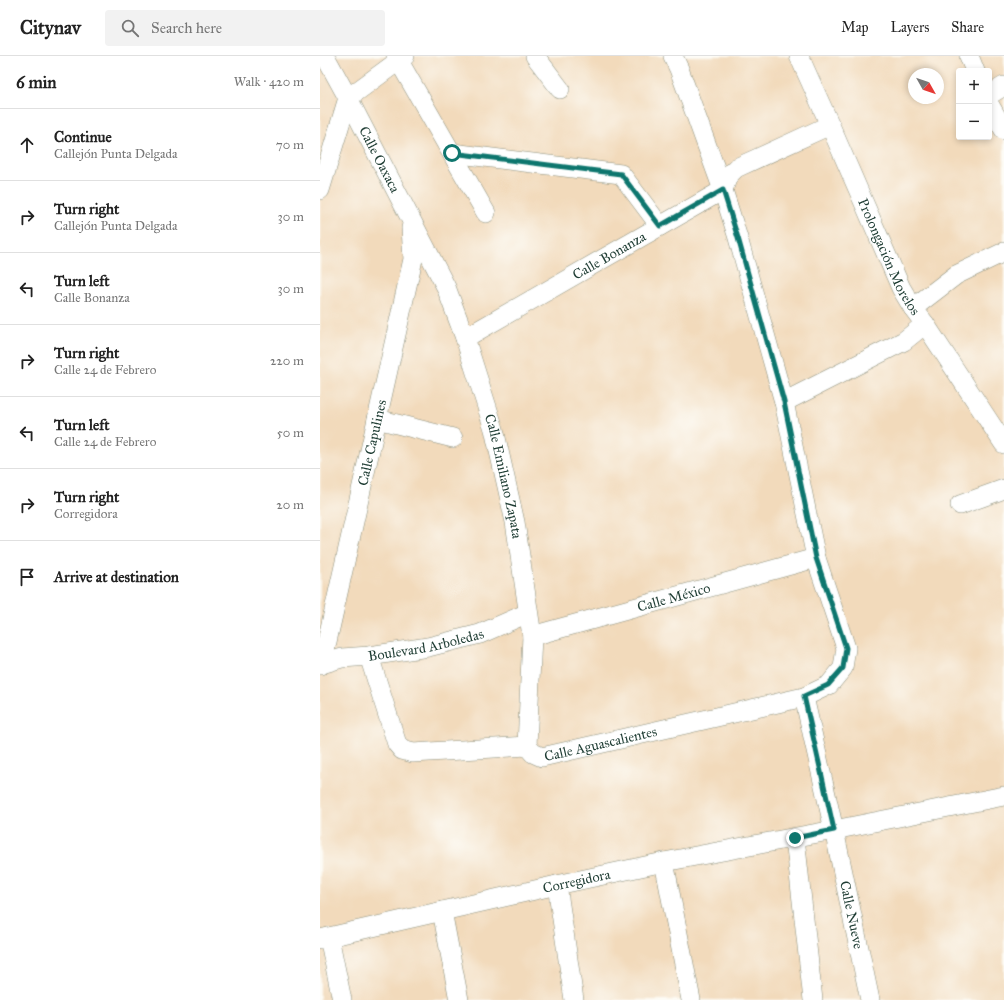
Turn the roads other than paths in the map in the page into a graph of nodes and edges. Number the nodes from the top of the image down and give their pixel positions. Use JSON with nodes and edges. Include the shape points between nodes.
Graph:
{"nodes":[{"id":1,"x":325,"y":56,"type":"edge"},
{"id":2,"x":535,"y":56,"type":"edge"},
{"id":3,"x":673,"y":56,"type":"edge"},
{"id":4,"x":799,"y":56,"type":"edge"},
{"id":5,"x":969,"y":56,"type":"edge"},
{"id":6,"x":400,"y":58,"type":"edge"},
{"id":7,"x":974,"y":68,"type":"edge"},
{"id":8,"x":1004,"y":86,"type":"edge"},
{"id":9,"x":560,"y":89,"type":"dead end"},
{"id":10,"x":992,"y":93,"type":"edge"},
{"id":11,"x":348,"y":98,"type":"junction"},
{"id":12,"x":992,"y":109,"type":"edge"},
{"id":13,"x":830,"y":125,"type":"junction"},
{"id":14,"x":1004,"y":130,"type":"edge"},
{"id":15,"x":452,"y":153,"type":"junction"},
{"id":16,"x":320,"y":190,"type":"edge"},
{"id":17,"x":723,"y":190,"type":"junction"},
{"id":18,"x":486,"y":213,"type":"dead end"},
{"id":19,"x":411,"y":220,"type":"junction"},
{"id":20,"x":660,"y":226,"type":"junction"},
{"id":21,"x":1004,"y":252,"type":"edge"},
{"id":22,"x":913,"y":308,"type":"junction"},
{"id":23,"x":925,"y":324,"type":"junction"},
{"id":24,"x":465,"y":338,"type":"junction"},
{"id":25,"x":784,"y":402,"type":"junction"},
{"id":26,"x":377,"y":419,"type":"junction"},
{"id":27,"x":453,"y":438,"type":"dead end"},
{"id":28,"x":1004,"y":444,"type":"edge"},
{"id":29,"x":1004,"y":489,"type":"edge"},
{"id":30,"x":960,"y":505,"type":"dead end"},
{"id":31,"x":816,"y":558,"type":"junction"},
{"id":32,"x":528,"y":613,"type":"junction"},
{"id":33,"x":532,"y":636,"type":"junction"},
{"id":34,"x":369,"y":656,"type":"junction"},
{"id":35,"x":321,"y":664,"type":"edge"},
{"id":36,"x":804,"y":696,"type":"junction"},
{"id":37,"x":527,"y":746,"type":"junction"},
{"id":38,"x":1004,"y":796,"type":"edge"},
{"id":39,"x":834,"y":830,"type":"junction"},
{"id":40,"x":795,"y":838,"type":"junction"},
{"id":41,"x":664,"y":862,"type":"junction"},
{"id":42,"x":557,"y":885,"type":"junction"},
{"id":43,"x":442,"y":911,"type":"junction"},
{"id":44,"x":325,"y":938,"type":"edge"},
{"id":45,"x":342,"y":1000,"type":"edge"},
{"id":46,"x":459,"y":1000,"type":"edge"},
{"id":47,"x":574,"y":1000,"type":"edge"},
{"id":48,"x":691,"y":1000,"type":"edge"},
{"id":49,"x":814,"y":1000,"type":"edge"},
{"id":50,"x":870,"y":1000,"type":"edge"}],
"edges":[{"from":1,"to":11,"type":"street","name":"Calle Oaxaca"},
{"from":2,"to":9,"type":"street"},
{"from":3,"to":17,"type":"street","name":"Calle Aguascalientes"},
{"from":4,"to":13,"type":"street","name":"Prolongación Morelos"},
{"from":5,"to":7,"type":"street"},
{"from":6,"to":11,"type":"street"},
{"from":6,"to":15,"type":"street"},
{"from":8,"to":10,"type":"street"},
{"from":11,"to":16,"type":"street"},
{"from":11,"to":19,"type":"street","name":"Calle Oaxaca"},
{"from":12,"to":14,"type":"street"},
{"from":13,"to":17,"type":"street","via":[[736,168],[728,176]]},
{"from":13,"to":22,"type":"street","name":"Prolongación Morelos"},
{"from":15,"to":18,"type":"street"},
{"from":15,"to":20,"type":"street","via":[[621,174]]},
{"from":17,"to":20,"type":"street","name":"Calle Bonanza"},
{"from":17,"to":25,"type":"street","name":"Calle Aguascalientes"},
{"from":19,"to":24,"type":"street","name":"Calle Emiliano Zapata","via":[[446,287]]},
{"from":19,"to":26,"type":"street","name":"Calle Capulines","via":[[413,259]]},
{"from":20,"to":24,"type":"street","name":"Calle Bonanza"},
{"from":21,"to":22,"type":"street","via":[[956,275]]},
{"from":22,"to":23,"type":"street","name":"Prolongación Morelos"},
{"from":23,"to":25,"type":"street","via":[[904,341]]},
{"from":23,"to":28,"type":"street","name":"Prolongación Morelos"},
{"from":24,"to":32,"type":"street","name":"Calle Emiliano Zapata","via":[[494,429],[515,522]]},
{"from":25,"to":31,"type":"street","name":"Calle Aguascalientes"},
{"from":26,"to":27,"type":"street"},
{"from":26,"to":35,"type":"street","name":"Calle Capulines"},
{"from":29,"to":30,"type":"street"},
{"from":31,"to":33,"type":"street","name":"Calle México"},
{"from":31,"to":36,"type":"street","name":"Calle Aguascalientes","via":[[846,648],[843,668],[828,685]]},
{"from":32,"to":33,"type":"street","name":"Calle Emiliano Zapata"},
{"from":32,"to":34,"type":"street","name":"Boulevard Arboledas","via":[[480,634],[428,647]]},
{"from":33,"to":37,"type":"street","name":"Calle Emiliano Zapata"},
{"from":34,"to":35,"type":"street","name":"Boulevard Arboledas","via":[[342,658]]},
{"from":34,"to":37,"type":"street","name":"Calle Aguascalientes","via":[[397,744],[402,750],[413,753]]},
{"from":36,"to":37,"type":"street","name":"Calle Aguascalientes","via":[[542,757],[533,753]]},
{"from":36,"to":39,"type":"street","name":"Calle Nueve"},
{"from":38,"to":39,"type":"street","name":"Corregidora"},
{"from":39,"to":40,"type":"street","name":"Corregidora"},
{"from":39,"to":50,"type":"street","name":"Calle Nueve"},
{"from":40,"to":41,"type":"street","name":"Corregidora"},
{"from":40,"to":49,"type":"street"},
{"from":41,"to":42,"type":"street","name":"Corregidora"},
{"from":41,"to":48,"type":"street"},
{"from":42,"to":43,"type":"street","name":"Corregidora"},
{"from":42,"to":47,"type":"street"},
{"from":43,"to":44,"type":"street","name":"Corregidora"},
{"from":43,"to":46,"type":"street"},
{"from":44,"to":45,"type":"street"}]}
